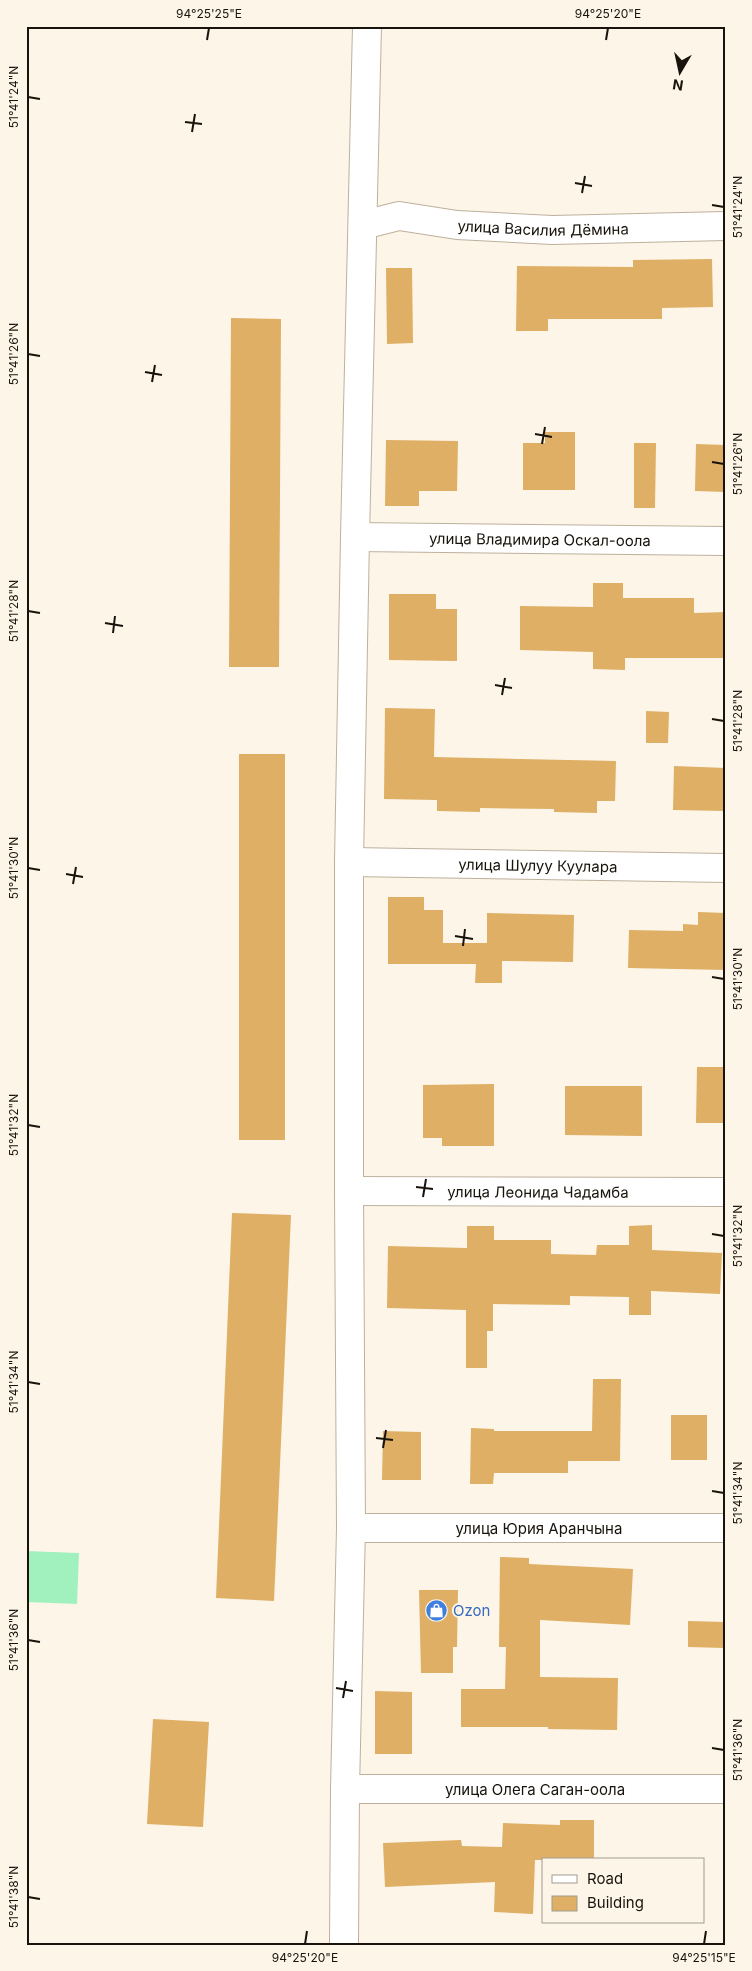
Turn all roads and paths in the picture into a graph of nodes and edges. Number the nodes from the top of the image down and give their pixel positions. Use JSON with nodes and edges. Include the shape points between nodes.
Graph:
{"nodes":[{"id":1,"x":367,"y":26,"type":"edge"},
{"id":2,"x":363,"y":225,"type":"junction"},
{"id":3,"x":726,"y":226,"type":"edge"},
{"id":4,"x":354,"y":537,"type":"junction"},
{"id":5,"x":726,"y":541,"type":"edge"},
{"id":6,"x":349,"y":862,"type":"junction"},
{"id":7,"x":726,"y":868,"type":"edge"},
{"id":8,"x":348,"y":1191,"type":"junction"},
{"id":9,"x":726,"y":1192,"type":"edge"},
{"id":10,"x":351,"y":1528,"type":"junction"},
{"id":11,"x":726,"y":1528,"type":"edge"},
{"id":12,"x":345,"y":1789,"type":"junction"},
{"id":13,"x":726,"y":1789,"type":"edge"},
{"id":14,"x":344,"y":1945,"type":"edge"}],
"edges":[{"from":1,"to":2,"type":"street"},
{"from":2,"to":3,"type":"street","name":"улица Василия Дёмина","via":[[399,216],[457,225],[552,230]]},
{"from":2,"to":4,"type":"street"},
{"from":4,"to":5,"type":"street","name":"улица Владимира Оскал-оола"},
{"from":4,"to":6,"type":"street"},
{"from":6,"to":7,"type":"street","name":"улица Шулуу Куулара"},
{"from":6,"to":8,"type":"street"},
{"from":8,"to":9,"type":"street","name":"улица Леонида Чадамба"},
{"from":8,"to":10,"type":"street"},
{"from":10,"to":11,"type":"street","name":"улица Юрия Аранчына"},
{"from":10,"to":12,"type":"street"},
{"from":12,"to":13,"type":"street","name":"улица Олега Саган-оола"},
{"from":12,"to":14,"type":"street"}]}
